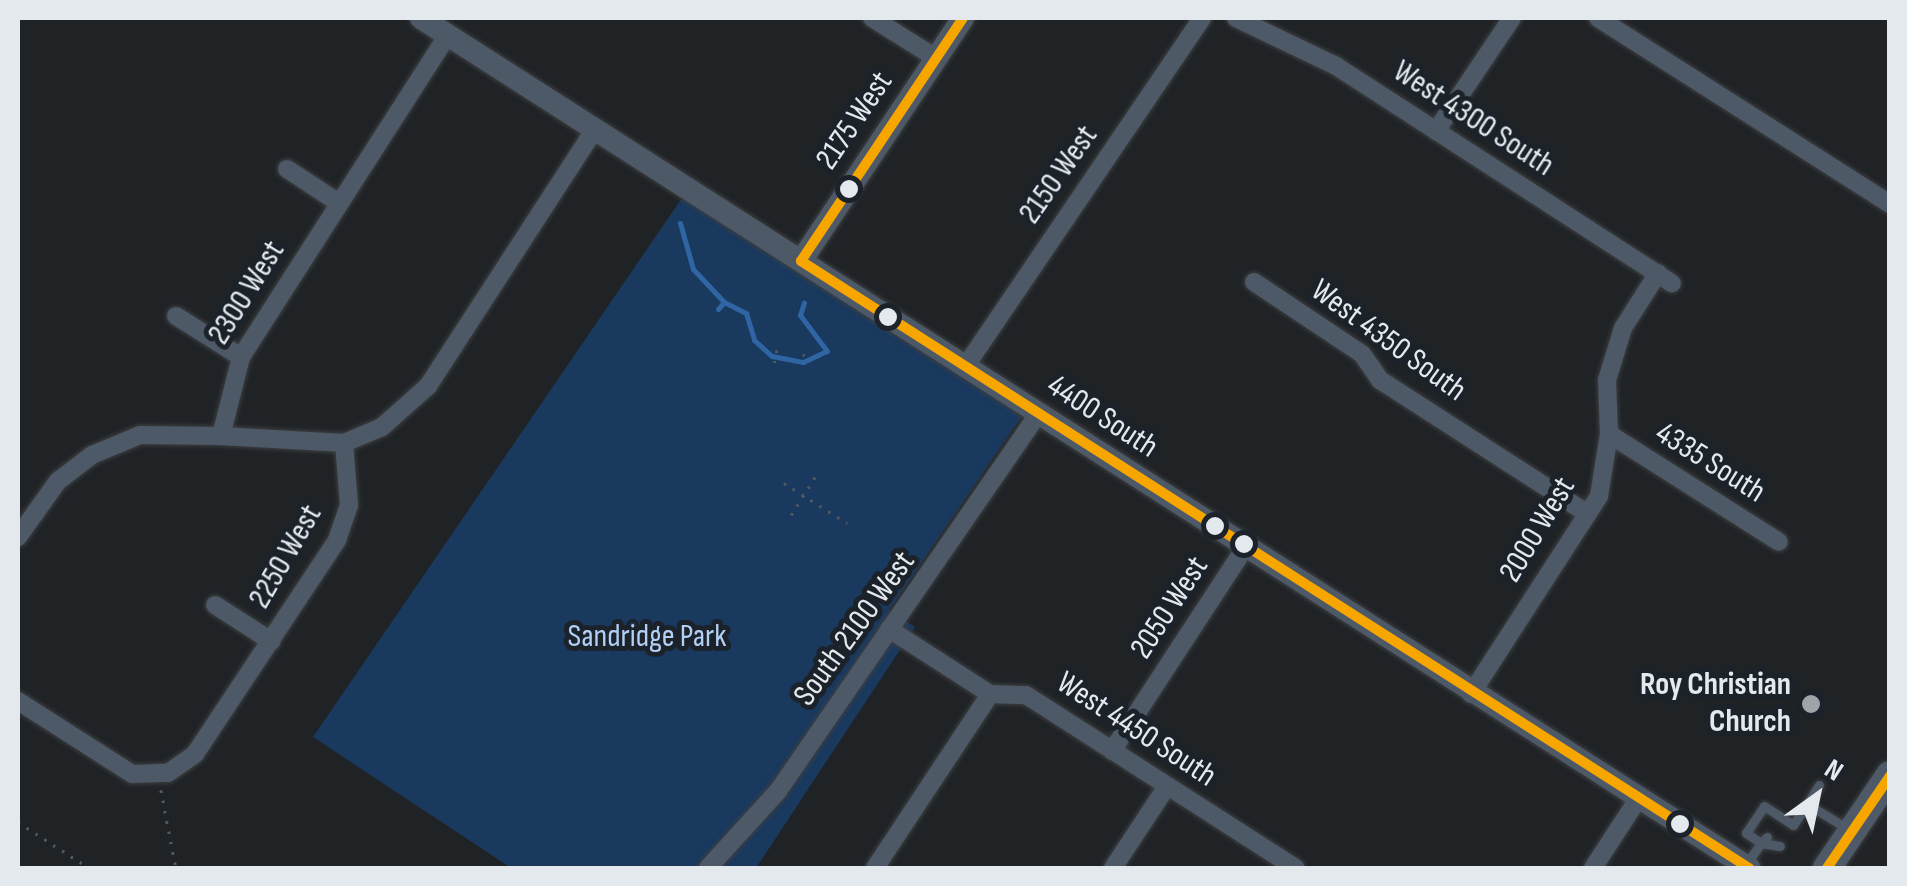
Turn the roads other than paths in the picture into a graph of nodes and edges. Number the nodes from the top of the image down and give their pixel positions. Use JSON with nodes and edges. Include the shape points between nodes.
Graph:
{"nodes":[{"id":1,"x":421,"y":18,"type":"edge"},
{"id":2,"x":872,"y":18,"type":"edge"},
{"id":3,"x":962,"y":18,"type":"edge"},
{"id":4,"x":1202,"y":18,"type":"edge"},
{"id":5,"x":1236,"y":18,"type":"edge"},
{"id":6,"x":1512,"y":18,"type":"edge"},
{"id":7,"x":1598,"y":18,"type":"edge"},
{"id":8,"x":448,"y":35,"type":"junction"},
{"id":9,"x":936,"y":58,"type":"junction"},
{"id":10,"x":595,"y":129,"type":"junction"},
{"id":11,"x":1436,"y":131,"type":"junction"},
{"id":12,"x":286,"y":169,"type":"dead end"},
{"id":13,"x":339,"y":203,"type":"junction"},
{"id":14,"x":1890,"y":204,"type":"edge"},
{"id":15,"x":800,"y":261,"type":"junction"},
{"id":16,"x":1665,"y":278,"type":"joint"},
{"id":17,"x":1254,"y":282,"type":"dead end"},
{"id":18,"x":176,"y":316,"type":"dead end"},
{"id":19,"x":241,"y":357,"type":"junction"},
{"id":20,"x":965,"y":367,"type":"junction"},
{"id":21,"x":1038,"y":414,"type":"junction"},
{"id":22,"x":1609,"y":434,"type":"junction"},
{"id":23,"x":220,"y":436,"type":"junction"},
{"id":24,"x":344,"y":443,"type":"junction"},
{"id":25,"x":1588,"y":514,"type":"junction"},
{"id":26,"x":18,"y":538,"type":"edge"},
{"id":27,"x":1779,"y":542,"type":"dead end"},
{"id":28,"x":1245,"y":548,"type":"junction"},
{"id":29,"x":216,"y":605,"type":"dead end"},
{"id":30,"x":889,"y":629,"type":"junction"},
{"id":31,"x":271,"y":641,"type":"junction"},
{"id":32,"x":990,"y":694,"type":"junction"},
{"id":33,"x":1471,"y":694,"type":"junction"},
{"id":34,"x":18,"y":701,"type":"edge"},
{"id":35,"x":1112,"y":751,"type":"junction"},
{"id":36,"x":1890,"y":775,"type":"edge"},
{"id":37,"x":1167,"y":786,"type":"junction"},
{"id":38,"x":1818,"y":786,"type":"dead end"},
{"id":39,"x":1638,"y":798,"type":"junction"},
{"id":40,"x":1806,"y":804,"type":"junction"},
{"id":41,"x":1780,"y":817,"type":"junction"},
{"id":42,"x":1793,"y":825,"type":"junction"},
{"id":43,"x":1852,"y":831,"type":"junction"},
{"id":44,"x":1767,"y":836,"type":"junction"},
{"id":45,"x":1747,"y":867,"type":"edge"},
{"id":46,"x":708,"y":868,"type":"edge"},
{"id":47,"x":875,"y":868,"type":"edge"},
{"id":48,"x":1113,"y":868,"type":"edge"},
{"id":49,"x":1295,"y":868,"type":"edge"},
{"id":50,"x":1593,"y":868,"type":"edge"},
{"id":51,"x":1827,"y":868,"type":"edge"}],
"edges":[{"from":1,"to":8,"type":"street","name":"4400 South"},
{"from":2,"to":9,"type":"street"},
{"from":3,"to":9,"type":"street","name":"2175 West"},
{"from":4,"to":20,"type":"street","name":"2150 West"},
{"from":5,"to":11,"type":"street","name":"West 4300 South","via":[[1336,66]]},
{"from":6,"to":11,"type":"street"},
{"from":7,"to":14,"type":"street"},
{"from":8,"to":10,"type":"street","name":"4400 South"},
{"from":8,"to":13,"type":"street","name":"2300 West"},
{"from":9,"to":15,"type":"street","name":"2175 West"},
{"from":10,"to":15,"type":"street","name":"4400 South"},
{"from":10,"to":24,"type":"street","via":[[428,386],[382,427]]},
{"from":11,"to":16,"type":"street","name":"West 4300 South"},
{"from":12,"to":13,"type":"street"},
{"from":13,"to":19,"type":"street","name":"2300 West"},
{"from":15,"to":20,"type":"street","name":"4400 South"},
{"from":16,"to":22,"type":"street","name":"2000 West","via":[[1623,328],[1607,380]]},
{"from":17,"to":25,"type":"street","name":"West 4350 South","via":[[1362,354],[1380,380]]},
{"from":18,"to":19,"type":"street"},
{"from":19,"to":23,"type":"street","name":"2300 West"},
{"from":20,"to":21,"type":"street","name":"4400 South"},
{"from":21,"to":28,"type":"street","name":"4400 South"},
{"from":21,"to":30,"type":"street","name":"South 2100 West"},
{"from":22,"to":25,"type":"street","name":"2000 West","via":[[1599,496]]},
{"from":22,"to":27,"type":"street","name":"4335 South"},
{"from":23,"to":24,"type":"street"},
{"from":23,"to":26,"type":"street","via":[[140,435],[92,455],[58,480]]},
{"from":24,"to":31,"type":"street","name":"2250 West","via":[[350,484],[344,524]]},
{"from":25,"to":33,"type":"street","name":"2000 West"},
{"from":28,"to":33,"type":"street","name":"4400 South"},
{"from":28,"to":35,"type":"street","name":"2050 West"},
{"from":29,"to":31,"type":"street"},
{"from":30,"to":32,"type":"street","name":"West 4450 South"},
{"from":30,"to":46,"type":"street","name":"South 2100 West","via":[[778,791]]},
{"from":31,"to":34,"type":"street","name":"2250 West","via":[[202,745],[164,778],[123,771]]},
{"from":32,"to":35,"type":"street","name":"West 4450 South","via":[[1026,695]]},
{"from":32,"to":47,"type":"street"},
{"from":33,"to":39,"type":"street","name":"4400 South"},
{"from":35,"to":37,"type":"street","name":"West 4450 South"},
{"from":36,"to":43,"type":"main road"},
{"from":37,"to":48,"type":"street"},
{"from":37,"to":49,"type":"street","name":"West 4450 South"},
{"from":38,"to":40,"type":"lane"},
{"from":39,"to":45,"type":"street","name":"4400 South"},
{"from":39,"to":50,"type":"street"},
{"from":40,"to":42,"type":"lane"},
{"from":40,"to":43,"type":"lane"},
{"from":41,"to":42,"type":"lane"},
{"from":41,"to":44,"type":"lane"},
{"from":41,"to":44,"type":"lane","via":[[1764,806],[1746,834]]},
{"from":42,"to":44,"type":"lane","via":[[1783,841]]},
{"from":43,"to":51,"type":"main road"},
{"from":44,"to":45,"type":"lane"}]}
